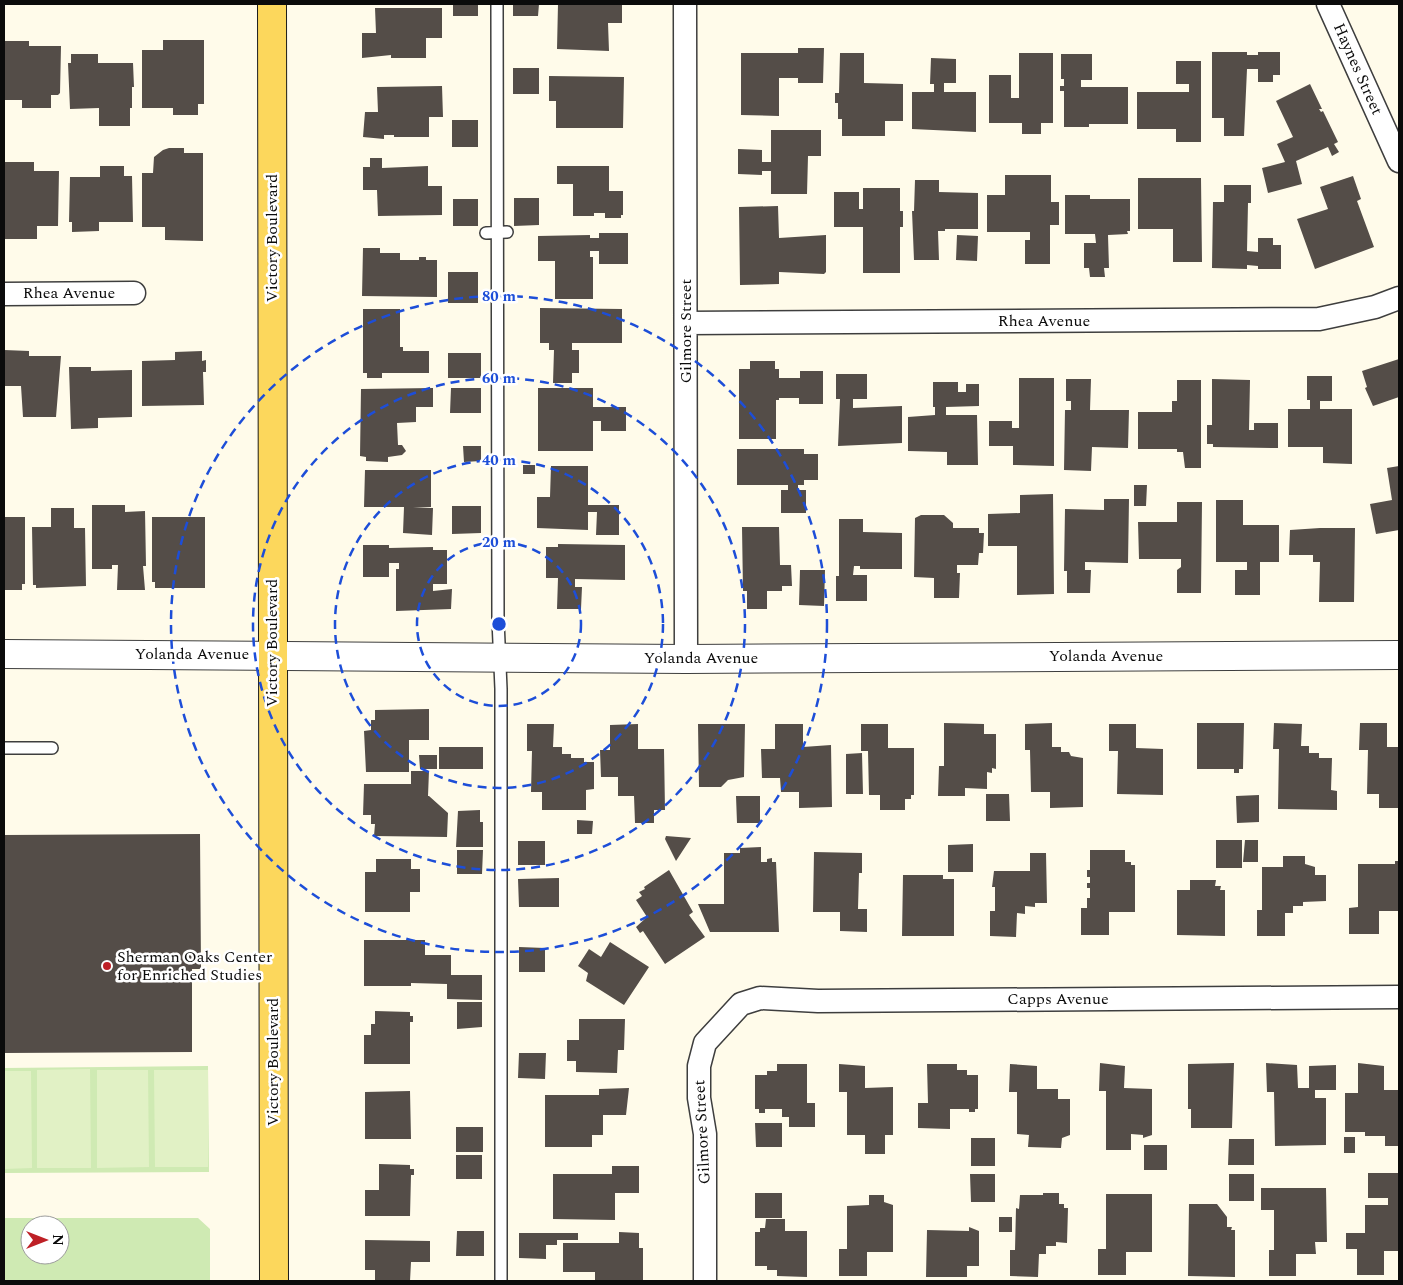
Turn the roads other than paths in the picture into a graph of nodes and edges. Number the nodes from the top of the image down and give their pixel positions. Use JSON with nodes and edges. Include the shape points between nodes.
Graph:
{"nodes":[{"id":1,"x":272,"y":4,"type":"edge"},
{"id":2,"x":497,"y":4,"type":"edge"},
{"id":3,"x":685,"y":4,"type":"edge"},
{"id":4,"x":1328,"y":4,"type":"edge"},
{"id":5,"x":1399,"y":161,"type":"edge"},
{"id":6,"x":134,"y":293,"type":"dead end"},
{"id":7,"x":4,"y":294,"type":"edge"},
{"id":8,"x":1399,"y":298,"type":"edge"},
{"id":9,"x":686,"y":323,"type":"junction"},
{"id":10,"x":4,"y":654,"type":"edge"},
{"id":11,"x":272,"y":655,"type":"junction"},
{"id":12,"x":1399,"y":655,"type":"edge"},
{"id":13,"x":500,"y":657,"type":"junction"},
{"id":14,"x":686,"y":659,"type":"junction"},
{"id":15,"x":4,"y":748,"type":"edge"},
{"id":16,"x":52,"y":748,"type":"dead end"},
{"id":17,"x":1399,"y":997,"type":"edge"},
{"id":18,"x":725,"y":1020,"type":"joint"},
{"id":19,"x":274,"y":1281,"type":"edge"},
{"id":20,"x":501,"y":1281,"type":"edge"},
{"id":21,"x":705,"y":1281,"type":"edge"}],
"edges":[{"from":1,"to":11,"type":"main road","name":"Victory Boulevard"},
{"from":2,"to":13,"type":"lane"},
{"from":3,"to":9,"type":"street","name":"Gilmore Street"},
{"from":4,"to":5,"type":"street","name":"Haynes Street"},
{"from":6,"to":7,"type":"street","name":"Rhea Avenue"},
{"from":8,"to":9,"type":"street","name":"Rhea Avenue","via":[[1375,307],[1320,319]]},
{"from":9,"to":14,"type":"street","name":"Gilmore Street"},
{"from":10,"to":11,"type":"street","name":"Yolanda Avenue"},
{"from":11,"to":13,"type":"street","name":"Yolanda Avenue"},
{"from":11,"to":19,"type":"main road","name":"Victory Boulevard"},
{"from":12,"to":14,"type":"street","name":"Yolanda Avenue"},
{"from":13,"to":14,"type":"street","name":"Yolanda Avenue"},
{"from":13,"to":20,"type":"lane"},
{"from":15,"to":16,"type":"lane"},
{"from":17,"to":18,"type":"street","name":"Capps Avenue","via":[[828,1001],[760,998],[740,1004]]},
{"from":18,"to":21,"type":"street","name":"Gilmore Street","via":[[705,1043],[699,1066],[699,1098],[705,1134]]}]}
